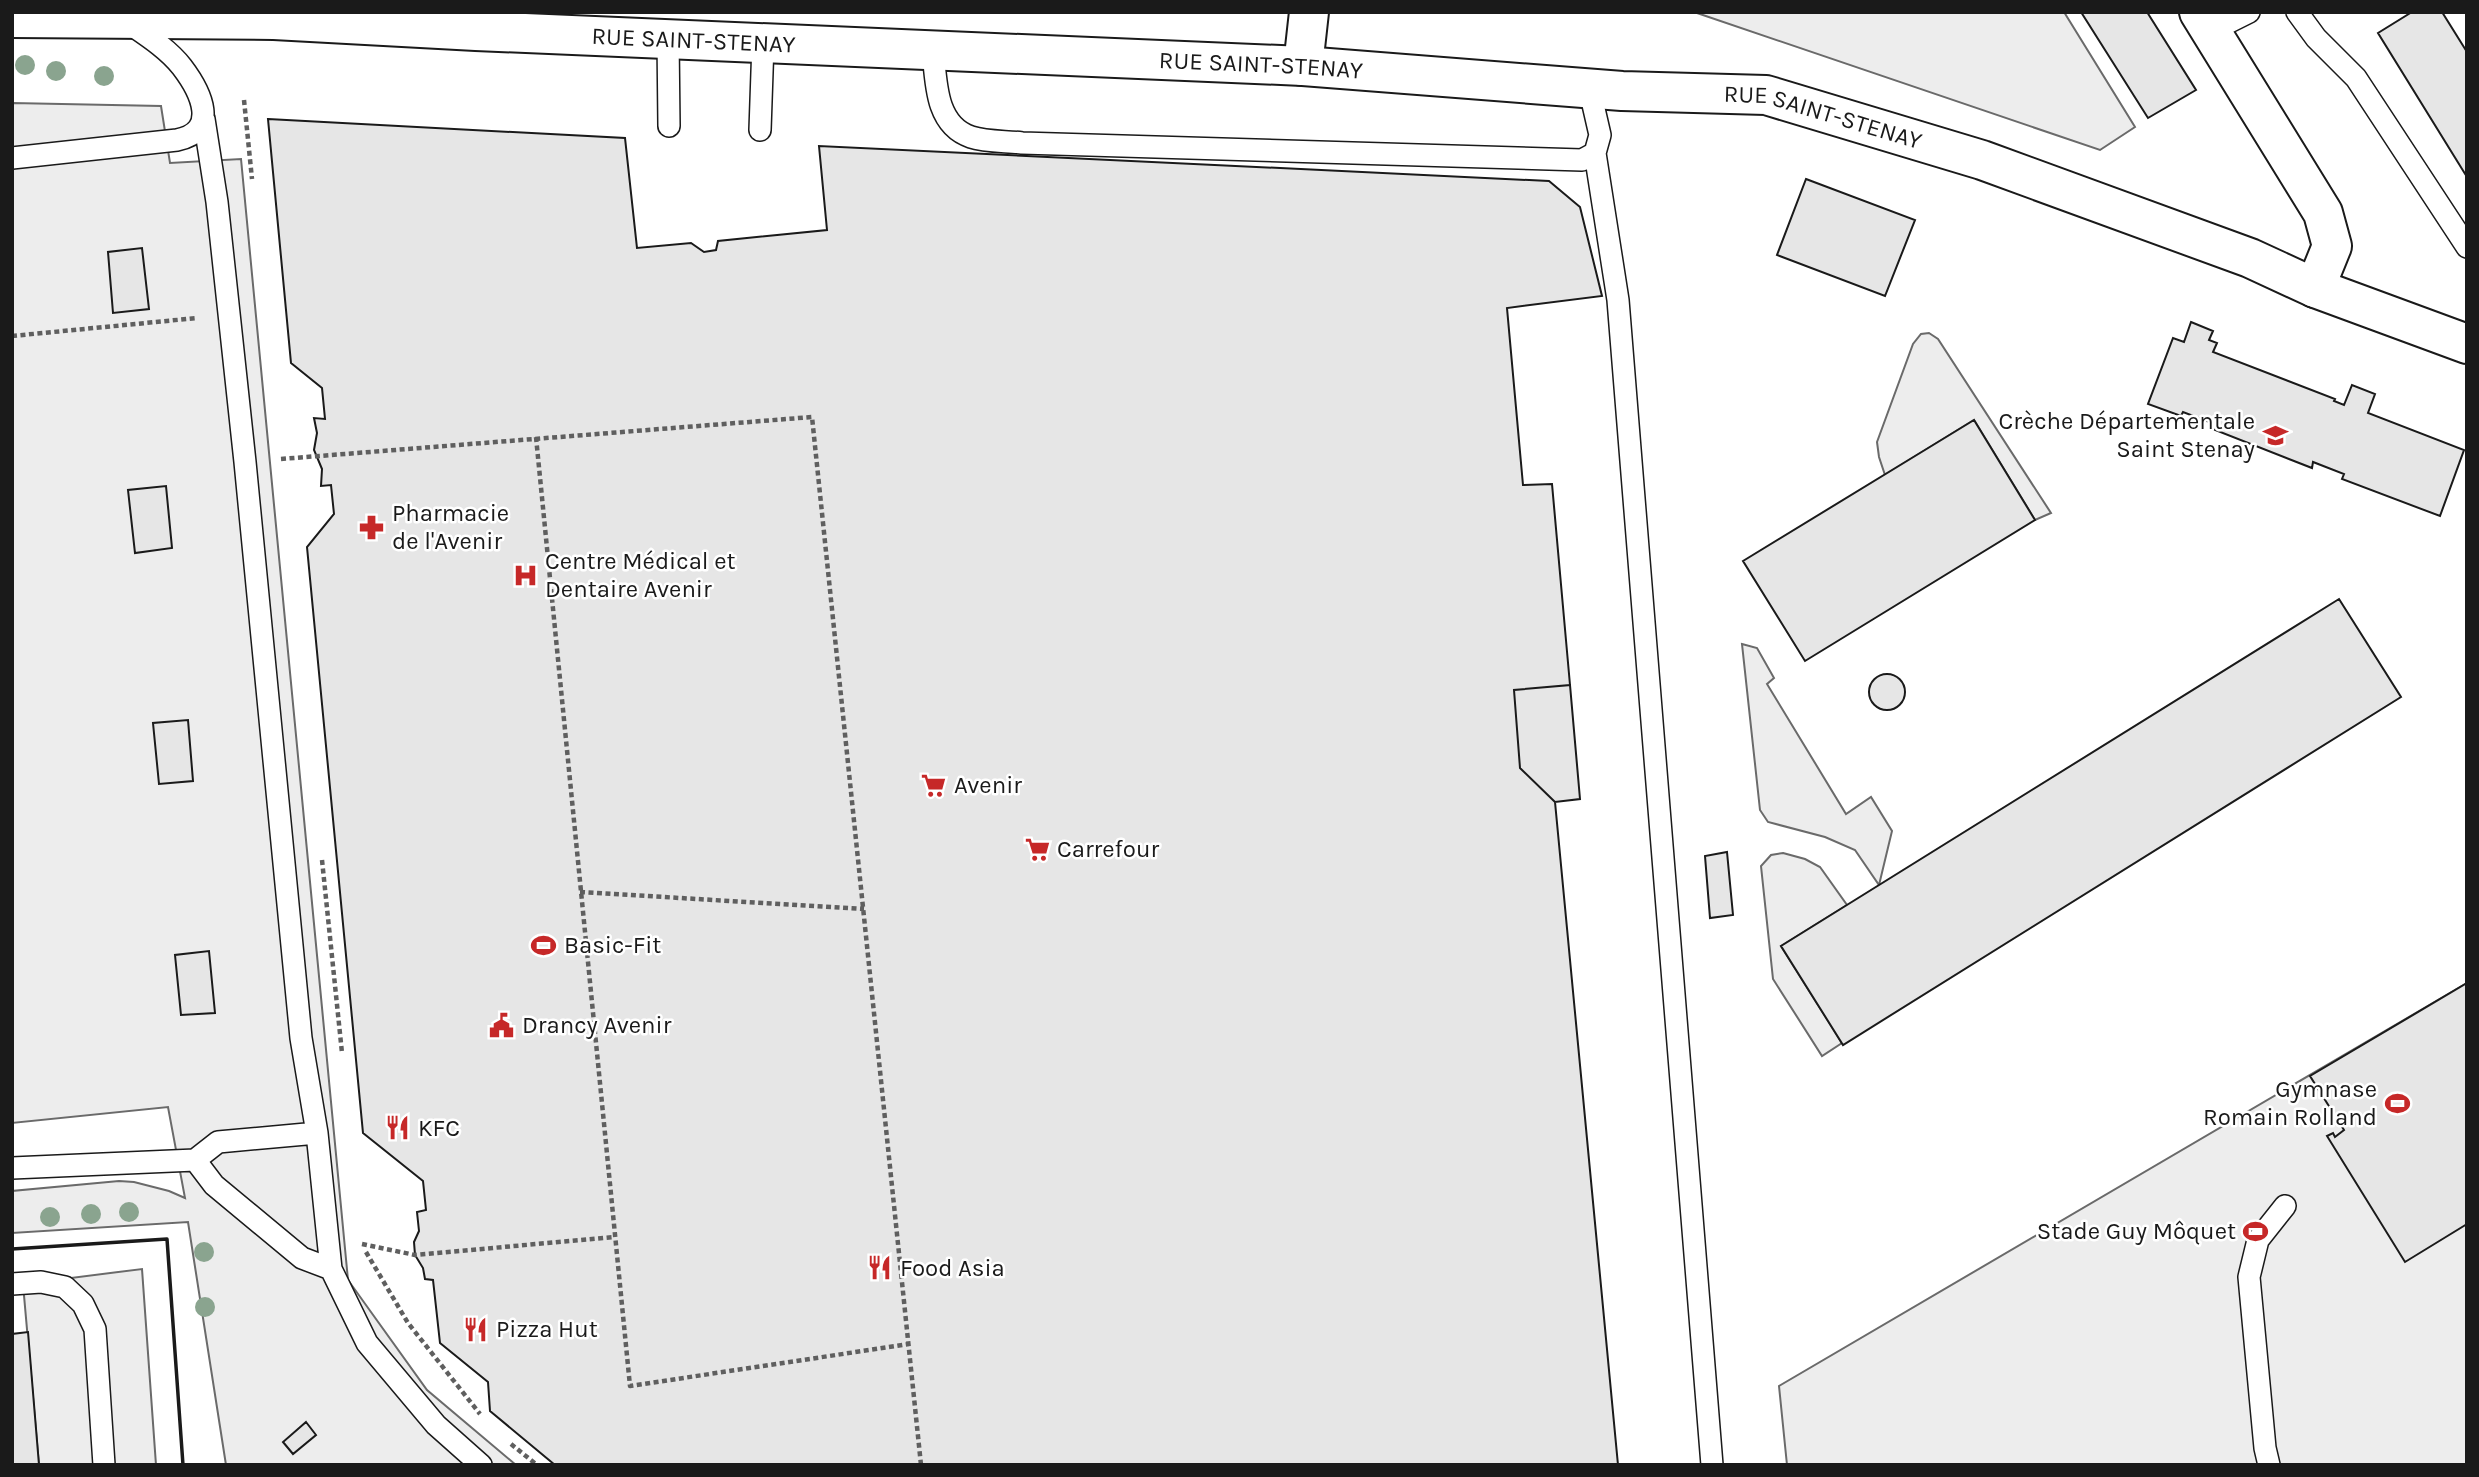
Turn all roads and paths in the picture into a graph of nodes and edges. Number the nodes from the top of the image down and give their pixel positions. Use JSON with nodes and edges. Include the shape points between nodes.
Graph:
{"nodes":[{"id":1,"x":1309,"y":12,"type":"edge"},
{"id":2,"x":2249,"y":12,"type":"edge"},
{"id":3,"x":2297,"y":12,"type":"edge"},
{"id":4,"x":122,"y":15,"type":"edge"},
{"id":5,"x":12,"y":18,"type":"edge"},
{"id":6,"x":2205,"y":22,"type":"edge"},
{"id":7,"x":587,"y":23,"type":"edge"},
{"id":8,"x":668,"y":38,"type":"junction"},
{"id":9,"x":763,"y":43,"type":"junction"},
{"id":10,"x":933,"y":50,"type":"junction"},
{"id":11,"x":1303,"y":66,"type":"junction"},
{"id":12,"x":1590,"y":87,"type":"junction"},
{"id":13,"x":204,"y":119,"type":"junction"},
{"id":14,"x":668,"y":126,"type":"dead end"},
{"id":15,"x":760,"y":130,"type":"dead end"},
{"id":16,"x":1595,"y":153,"type":"junction"},
{"id":17,"x":12,"y":159,"type":"edge"},
{"id":18,"x":2467,"y":247,"type":"edge"},
{"id":19,"x":2315,"y":288,"type":"junction"},
{"id":20,"x":229,"y":314,"type":"junction"},
{"id":21,"x":12,"y":336,"type":"edge"},
{"id":22,"x":2467,"y":344,"type":"edge"},
{"id":23,"x":536,"y":437,"type":"junction"},
{"id":24,"x":281,"y":459,"type":"dead end"},
{"id":25,"x":580,"y":892,"type":"junction"},
{"id":26,"x":864,"y":909,"type":"junction"},
{"id":27,"x":317,"y":1133,"type":"junction"},
{"id":28,"x":195,"y":1160,"type":"junction"},
{"id":29,"x":12,"y":1168,"type":"edge"},
{"id":30,"x":2285,"y":1206,"type":"dead end"},
{"id":31,"x":614,"y":1237,"type":"junction"},
{"id":32,"x":331,"y":1269,"type":"junction"},
{"id":33,"x":12,"y":1284,"type":"edge"},
{"id":34,"x":909,"y":1344,"type":"junction"},
{"id":35,"x":481,"y":1416,"type":"dead end"},
{"id":36,"x":509,"y":1441,"type":"dead end"},
{"id":37,"x":104,"y":1465,"type":"edge"},
{"id":38,"x":481,"y":1465,"type":"edge"},
{"id":39,"x":537,"y":1465,"type":"edge"},
{"id":40,"x":922,"y":1465,"type":"edge"},
{"id":41,"x":1712,"y":1465,"type":"edge"},
{"id":42,"x":2269,"y":1465,"type":"edge"}],
"edges":[{"from":1,"to":11,"type":"street"},
{"from":2,"to":6,"type":"lane"},
{"from":3,"to":18,"type":"lane","via":[[2356,78]]},
{"from":4,"to":5,"type":"street","name":"RUE SAINT-STENAY"},
{"from":4,"to":7,"type":"street","name":"RUE SAINT-STENAY"},
{"from":4,"to":13,"type":"lane","via":[[183,67],[202,101]]},
{"from":6,"to":19,"type":"street","via":[[2323,213],[2332,246]]},
{"from":7,"to":8,"type":"street","name":"RUE SAINT-STENAY"},
{"from":8,"to":9,"type":"street","name":"RUE SAINT-STENAY"},
{"from":8,"to":14,"type":"lane"},
{"from":9,"to":10,"type":"street","name":"RUE SAINT-STENAY"},
{"from":9,"to":15,"type":"lane"},
{"from":10,"to":11,"type":"street","name":"RUE SAINT-STENAY"},
{"from":10,"to":16,"type":"lane","via":[[939,103],[955,127],[971,137],[1022,143],[1568,160],[1582,160]]},
{"from":11,"to":12,"type":"street","name":"RUE SAINT-STENAY"},
{"from":12,"to":16,"type":"lane","via":[[1601,135]]},
{"from":12,"to":19,"type":"street","name":"RUE SAINT-STENAY","via":[[1766,94],[1982,160],[2250,258]]},
{"from":13,"to":17,"type":"lane","via":[[193,136],[177,140]]},
{"from":13,"to":20,"type":"lane"},
{"from":16,"to":41,"type":"lane","via":[[1618,300]]},
{"from":19,"to":22,"type":"street","name":"RUE SAINT-STENAY"},
{"from":20,"to":21,"type":"path"},
{"from":20,"to":27,"type":"lane","via":[[301,1038]]},
{"from":23,"to":24,"type":"path"},
{"from":23,"to":25,"type":"path"},
{"from":23,"to":26,"type":"path","via":[[812,417]]},
{"from":25,"to":26,"type":"path"},
{"from":25,"to":31,"type":"path"},
{"from":26,"to":34,"type":"path"},
{"from":27,"to":28,"type":"lane","via":[[218,1142]]},
{"from":27,"to":32,"type":"lane"},
{"from":28,"to":29,"type":"lane"},
{"from":28,"to":32,"type":"lane","via":[[214,1185],[302,1258]]},
{"from":30,"to":42,"type":"lane","via":[[2258,1240],[2249,1278]]},
{"from":31,"to":34,"type":"path","via":[[630,1386]]},
{"from":31,"to":35,"type":"path","via":[[415,1255],[362,1244],[408,1323]]},
{"from":32,"to":38,"type":"lane","via":[[367,1343],[436,1425]]},
{"from":33,"to":37,"type":"lane","via":[[41,1282],[65,1287],[83,1304],[95,1329]]},
{"from":34,"to":40,"type":"path"},
{"from":36,"to":39,"type":"path"}]}
